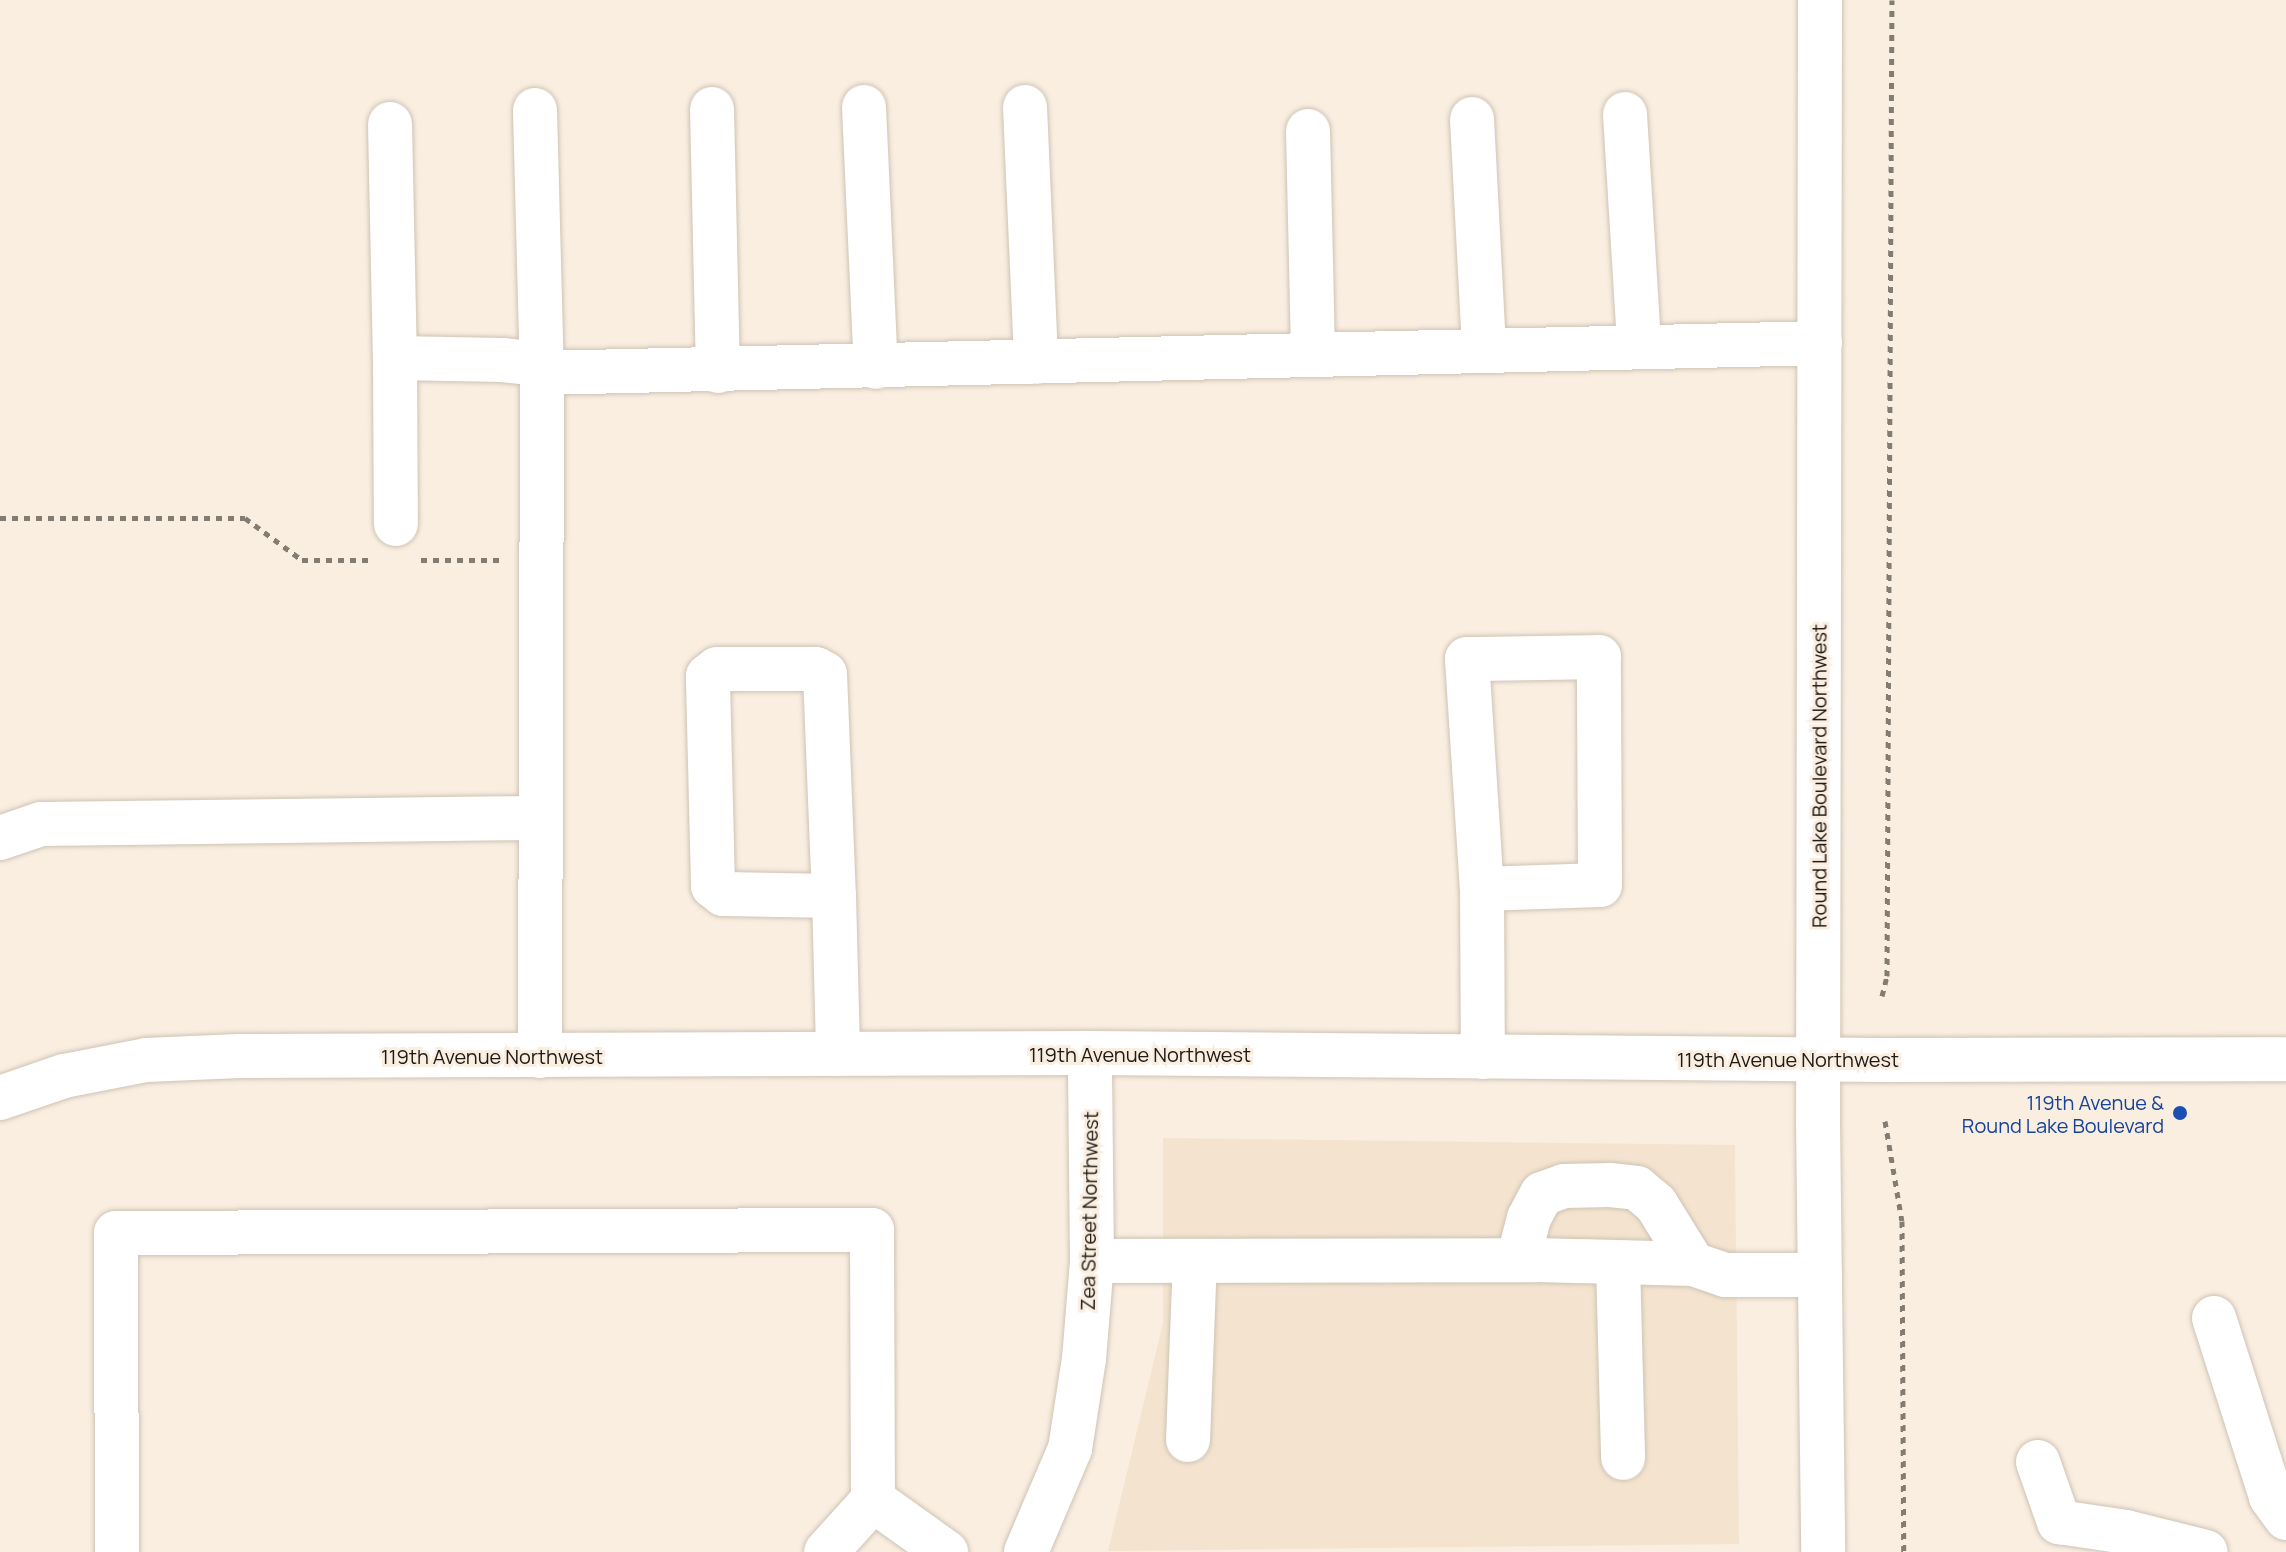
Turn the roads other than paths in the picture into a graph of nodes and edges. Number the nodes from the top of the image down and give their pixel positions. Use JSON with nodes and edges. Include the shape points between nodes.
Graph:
{"nodes":[{"id":1,"x":1820,"y":0,"type":"edge"},
{"id":2,"x":864,"y":107,"type":"dead end"},
{"id":3,"x":1025,"y":107,"type":"dead end"},
{"id":4,"x":712,"y":109,"type":"dead end"},
{"id":5,"x":535,"y":110,"type":"dead end"},
{"id":6,"x":1625,"y":114,"type":"dead end"},
{"id":7,"x":1472,"y":119,"type":"dead end"},
{"id":8,"x":390,"y":124,"type":"dead end"},
{"id":9,"x":1308,"y":131,"type":"dead end"},
{"id":10,"x":1820,"y":343,"type":"junction"},
{"id":11,"x":1639,"y":345,"type":"junction"},
{"id":12,"x":1484,"y":349,"type":"junction"},
{"id":13,"x":1313,"y":354,"type":"junction"},
{"id":14,"x":395,"y":358,"type":"junction"},
{"id":15,"x":1036,"y":362,"type":"junction"},
{"id":16,"x":876,"y":367,"type":"junction"},
{"id":17,"x":718,"y":371,"type":"junction"},
{"id":18,"x":542,"y":373,"type":"junction"},
{"id":19,"x":397,"y":548,"type":"road end"},
{"id":20,"x":538,"y":818,"type":"junction"},
{"id":21,"x":0,"y":838,"type":"edge"},
{"id":22,"x":1482,"y":889,"type":"junction"},
{"id":23,"x":834,"y":896,"type":"junction"},
{"id":24,"x":1090,"y":1053,"type":"junction"},
{"id":25,"x":838,"y":1054,"type":"junction"},
{"id":26,"x":540,"y":1056,"type":"junction"},
{"id":27,"x":1483,"y":1057,"type":"junction"},
{"id":28,"x":1819,"y":1059,"type":"junction"},
{"id":29,"x":2286,"y":1059,"type":"edge"},
{"id":30,"x":0,"y":1098,"type":"edge"},
{"id":31,"x":1518,"y":1260,"type":"junction"},
{"id":32,"x":1092,"y":1261,"type":"junction"},
{"id":33,"x":1195,"y":1261,"type":"junction"},
{"id":34,"x":1618,"y":1263,"type":"junction"},
{"id":35,"x":1693,"y":1264,"type":"junction"},
{"id":36,"x":1820,"y":1275,"type":"junction"},
{"id":37,"x":2214,"y":1318,"type":"dead end"},
{"id":38,"x":1188,"y":1440,"type":"dead end"},
{"id":39,"x":1623,"y":1458,"type":"dead end"},
{"id":40,"x":2038,"y":1462,"type":"dead end"},
{"id":41,"x":873,"y":1500,"type":"junction"},
{"id":42,"x":2286,"y":1518,"type":"edge"},
{"id":43,"x":117,"y":1552,"type":"edge"},
{"id":44,"x":826,"y":1552,"type":"edge"},
{"id":45,"x":946,"y":1552,"type":"edge"},
{"id":46,"x":1026,"y":1552,"type":"edge"},
{"id":47,"x":1823,"y":1552,"type":"edge"},
{"id":48,"x":2206,"y":1552,"type":"edge"}],
"edges":[{"from":1,"to":10,"type":"street","name":"Round Lake Boulevard Northwest"},
{"from":2,"to":16,"type":"street"},
{"from":3,"to":15,"type":"street"},
{"from":4,"to":17,"type":"street"},
{"from":5,"to":18,"type":"street"},
{"from":6,"to":11,"type":"street"},
{"from":7,"to":12,"type":"street"},
{"from":8,"to":14,"type":"street"},
{"from":9,"to":13,"type":"street"},
{"from":10,"to":11,"type":"street"},
{"from":10,"to":28,"type":"street","name":"Round Lake Boulevard Northwest"},
{"from":11,"to":12,"type":"street"},
{"from":12,"to":13,"type":"street"},
{"from":13,"to":15,"type":"street"},
{"from":14,"to":18,"type":"street","via":[[502,360],[529,363]]},
{"from":14,"to":19,"type":"street"},
{"from":15,"to":16,"type":"street"},
{"from":16,"to":17,"type":"street"},
{"from":17,"to":18,"type":"street"},
{"from":18,"to":20,"type":"street"},
{"from":20,"to":21,"type":"street","via":[[41,824]]},
{"from":20,"to":26,"type":"street"},
{"from":22,"to":22,"type":"street","via":[[1467,659],[1599,657],[1600,885]]},
{"from":22,"to":27,"type":"street"},
{"from":23,"to":23,"type":"street","via":[[825,674],[816,669],[717,669],[708,676],[713,886],[723,894]]},
{"from":23,"to":25,"type":"street"},
{"from":24,"to":25,"type":"street","name":"119th Avenue Northwest"},
{"from":24,"to":27,"type":"street","name":"119th Avenue Northwest"},
{"from":24,"to":32,"type":"street","name":"Zea Street Northwest"},
{"from":25,"to":26,"type":"street","name":"119th Avenue Northwest"},
{"from":26,"to":30,"type":"street","name":"119th Avenue Northwest","via":[[146,1060],[64,1076]]},
{"from":27,"to":28,"type":"street","name":"119th Avenue Northwest"},
{"from":28,"to":29,"type":"street","name":"119th Avenue Northwest"},
{"from":28,"to":36,"type":"street","name":"Round Lake Boulevard Northwest"},
{"from":31,"to":33,"type":"street"},
{"from":31,"to":34,"type":"street"},
{"from":31,"to":35,"type":"street","via":[[1529,1218],[1542,1194],[1564,1186],[1610,1185],[1637,1188],[1656,1204]]},
{"from":32,"to":33,"type":"street"},
{"from":32,"to":46,"type":"street","name":"Zea Street Northwest","via":[[1070,1449]]},
{"from":33,"to":38,"type":"street"},
{"from":34,"to":35,"type":"street"},
{"from":34,"to":39,"type":"street"},
{"from":35,"to":36,"type":"street","via":[[1725,1275]]},
{"from":36,"to":47,"type":"street","name":"Round Lake Boulevard Northwest"},
{"from":37,"to":42,"type":"street","via":[[2271,1497]]},
{"from":40,"to":48,"type":"street","via":[[2059,1522]]},
{"from":41,"to":43,"type":"street","via":[[872,1230],[116,1233]]},
{"from":41,"to":44,"type":"street"},
{"from":41,"to":45,"type":"street"}]}
